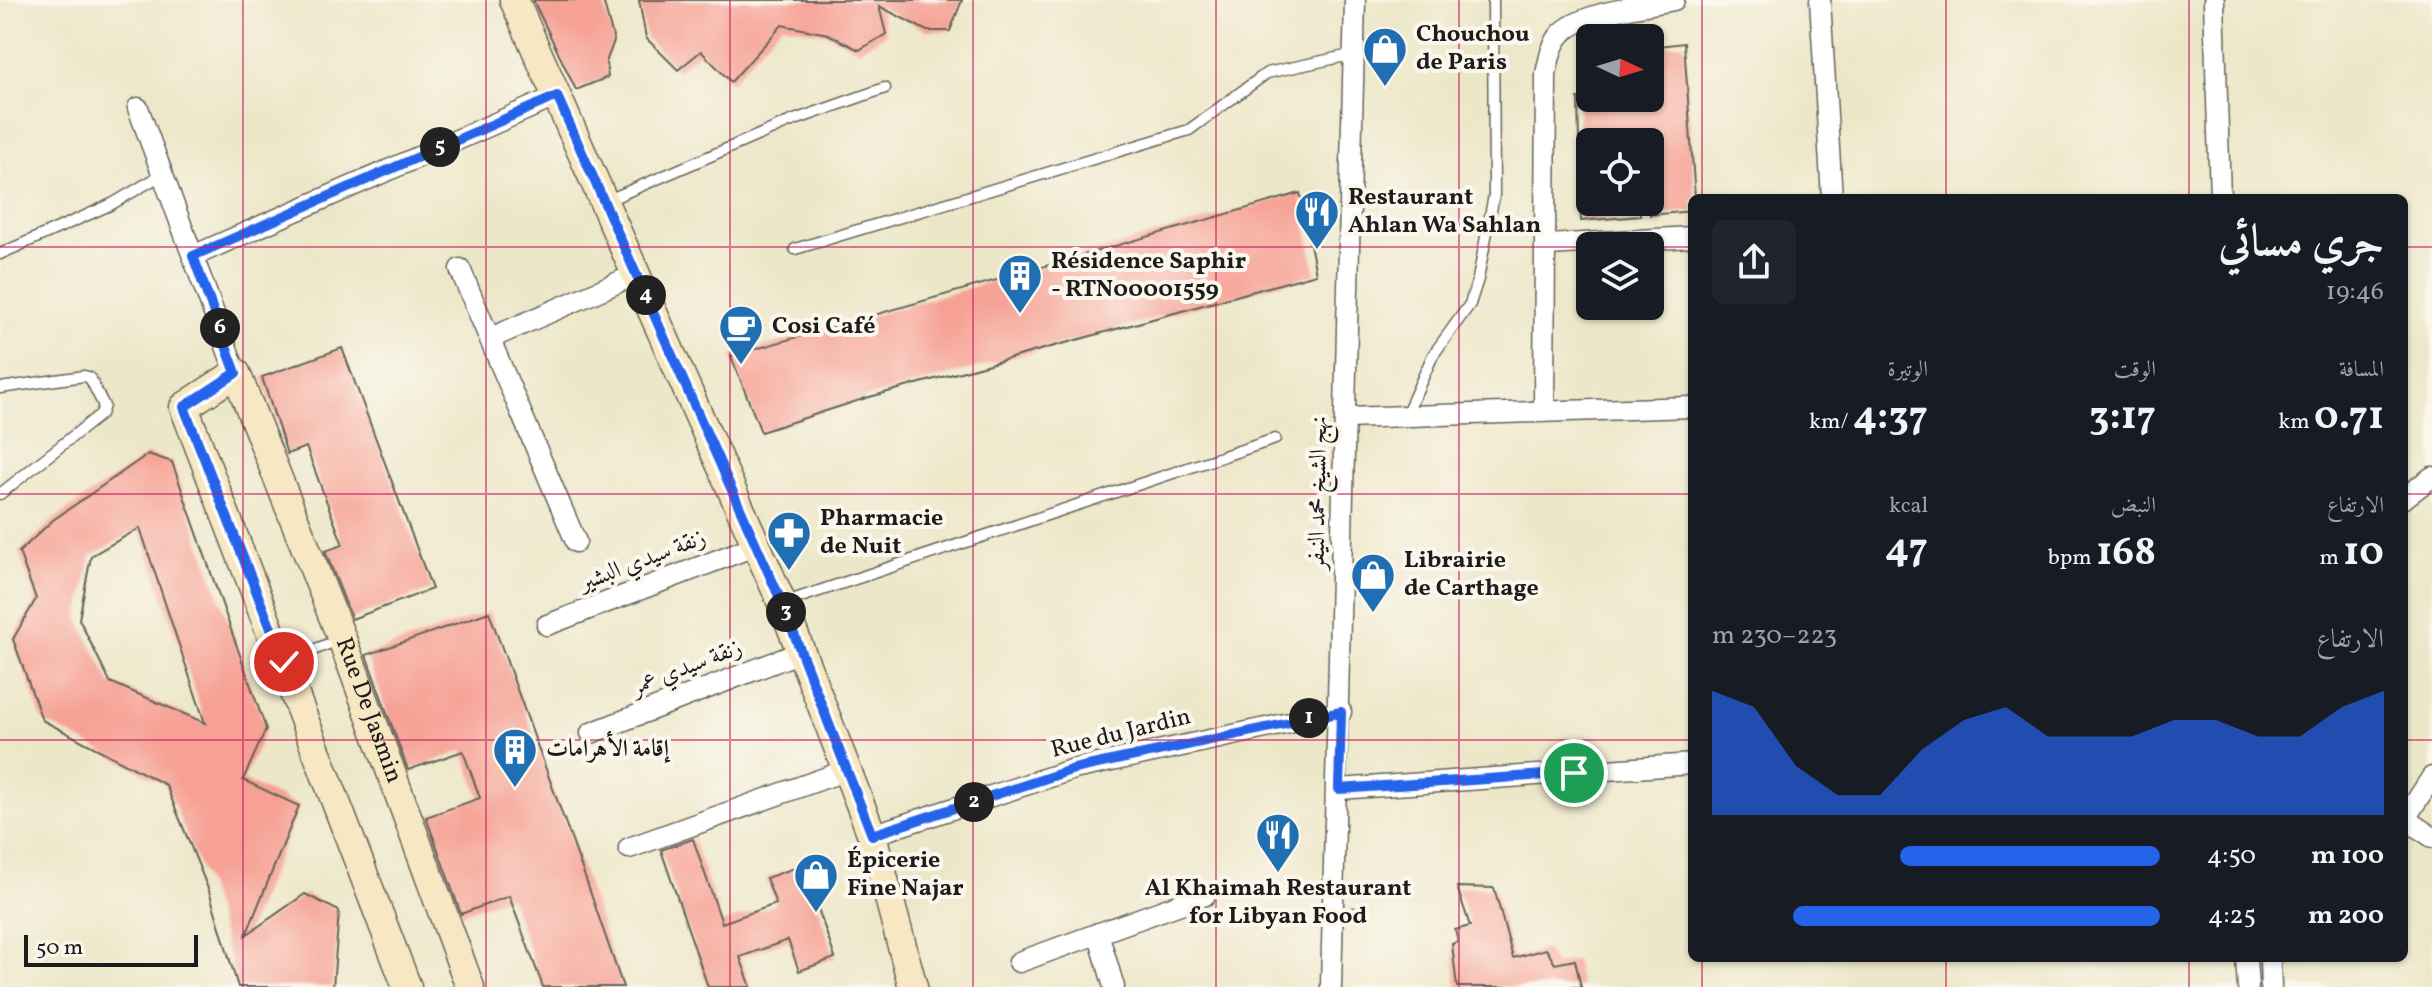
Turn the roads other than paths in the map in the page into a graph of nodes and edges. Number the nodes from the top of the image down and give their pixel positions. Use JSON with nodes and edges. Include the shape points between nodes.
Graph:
{"nodes":[{"id":1,"x":514,"y":0,"type":"edge"},
{"id":2,"x":1355,"y":0,"type":"edge"},
{"id":3,"x":1493,"y":0,"type":"edge"},
{"id":4,"x":1674,"y":0,"type":"edge"},
{"id":5,"x":1820,"y":0,"type":"edge"},
{"id":6,"x":2216,"y":1,"type":"edge"},
{"id":7,"x":1355,"y":54,"type":"junction"},
{"id":8,"x":885,"y":88,"type":"dead end"},
{"id":9,"x":557,"y":96,"type":"junction"},
{"id":10,"x":138,"y":108,"type":"dead end"},
{"id":11,"x":163,"y":174,"type":"junction"},
{"id":12,"x":1832,"y":194,"type":"edge"},
{"id":13,"x":2220,"y":194,"type":"edge"},
{"id":14,"x":605,"y":202,"type":"junction"},
{"id":15,"x":1688,"y":237,"type":"edge"},
{"id":16,"x":1547,"y":245,"type":"junction"},
{"id":17,"x":795,"y":249,"type":"dead end"},
{"id":18,"x":0,"y":254,"type":"edge"},
{"id":19,"x":193,"y":256,"type":"junction"},
{"id":20,"x":460,"y":269,"type":"dead end"},
{"id":21,"x":637,"y":274,"type":"junction"},
{"id":22,"x":491,"y":338,"type":"junction"},
{"id":23,"x":236,"y":373,"type":"junction"},
{"id":24,"x":0,"y":388,"type":"edge"},
{"id":25,"x":1688,"y":407,"type":"edge"},
{"id":26,"x":1544,"y":409,"type":"junction"},
{"id":27,"x":1406,"y":415,"type":"junction"},
{"id":28,"x":1346,"y":418,"type":"junction"},
{"id":29,"x":1275,"y":439,"type":"dead end"},
{"id":30,"x":2432,"y":477,"type":"edge"},
{"id":31,"x":0,"y":494,"type":"edge"},
{"id":32,"x":2408,"y":495,"type":"edge"},
{"id":33,"x":576,"y":542,"type":"dead end"},
{"id":34,"x":757,"y":545,"type":"junction"},
{"id":35,"x":782,"y":603,"type":"junction"},
{"id":36,"x":547,"y":625,"type":"dead end"},
{"id":37,"x":342,"y":639,"type":"junction"},
{"id":38,"x":801,"y":652,"type":"junction"},
{"id":39,"x":284,"y":662,"type":"junction"},
{"id":40,"x":1341,"y":712,"type":"junction"},
{"id":41,"x":591,"y":733,"type":"dead end"},
{"id":42,"x":1688,"y":764,"type":"edge"},
{"id":43,"x":847,"y":770,"type":"junction"},
{"id":44,"x":2432,"y":777,"type":"edge"},
{"id":45,"x":1339,"y":789,"type":"junction"},
{"id":46,"x":2408,"y":813,"type":"edge"},
{"id":47,"x":2408,"y":822,"type":"edge"},
{"id":48,"x":872,"y":835,"type":"junction"},
{"id":49,"x":2432,"y":837,"type":"edge"},
{"id":50,"x":629,"y":848,"type":"dead end"},
{"id":51,"x":1205,"y":895,"type":"dead end"},
{"id":52,"x":1363,"y":913,"type":"dead end"},
{"id":53,"x":1336,"y":914,"type":"junction"},
{"id":54,"x":1098,"y":933,"type":"junction"},
{"id":55,"x":1019,"y":962,"type":"dead end"},
{"id":56,"x":2246,"y":962,"type":"edge"},
{"id":57,"x":2270,"y":962,"type":"edge"},
{"id":58,"x":407,"y":987,"type":"edge"},
{"id":59,"x":470,"y":987,"type":"edge"},
{"id":60,"x":913,"y":987,"type":"edge"},
{"id":61,"x":1114,"y":987,"type":"edge"},
{"id":62,"x":1331,"y":987,"type":"edge"},
{"id":63,"x":2248,"y":987,"type":"edge"},
{"id":64,"x":2271,"y":987,"type":"edge"}],
"edges":[{"from":1,"to":9,"type":"street"},
{"from":2,"to":7,"type":"street","name":"نهج الشيخ محمد النيفر"},
{"from":3,"to":27,"type":"lane","via":[[1494,195],[1478,279],[1470,304],[1433,355]]},
{"from":4,"to":16,"type":"street","via":[[1577,23],[1553,46],[1546,74]]},
{"from":5,"to":12,"type":"street"},
{"from":6,"to":13,"type":"street"},
{"from":7,"to":17,"type":"lane","via":[[1267,73],[1189,130]]},
{"from":7,"to":28,"type":"street","name":"نهج الشيخ محمد النيفر"},
{"from":8,"to":14,"type":"lane","via":[[789,122]]},
{"from":9,"to":14,"type":"street"},
{"from":9,"to":19,"type":"street"},
{"from":10,"to":11,"type":"street","name":"Rue De Jasmin"},
{"from":11,"to":18,"type":"lane","via":[[112,204]]},
{"from":11,"to":19,"type":"street","name":"Rue De Jasmin"},
{"from":14,"to":21,"type":"street"},
{"from":15,"to":16,"type":"street"},
{"from":16,"to":26,"type":"street"},
{"from":19,"to":23,"type":"street","name":"Rue De Jasmin"},
{"from":20,"to":22,"type":"street"},
{"from":21,"to":22,"type":"street"},
{"from":21,"to":34,"type":"street"},
{"from":22,"to":33,"type":"street"},
{"from":23,"to":37,"type":"street","name":"Rue De Jasmin"},
{"from":23,"to":39,"type":"street","via":[[184,407]]},
{"from":24,"to":31,"type":"lane","via":[[84,376],[104,406],[101,414]]},
{"from":25,"to":26,"type":"street"},
{"from":26,"to":27,"type":"street"},
{"from":27,"to":28,"type":"street"},
{"from":28,"to":40,"type":"street","name":"نهج الشيخ محمد النيفر"},
{"from":29,"to":35,"type":"lane"},
{"from":30,"to":32,"type":"street"},
{"from":34,"to":35,"type":"street"},
{"from":34,"to":36,"type":"street","name":"زنقة سيدي البشير"},
{"from":35,"to":38,"type":"street"},
{"from":37,"to":39,"type":"lane"},
{"from":37,"to":59,"type":"street","name":"Rue De Jasmin"},
{"from":38,"to":41,"type":"street","name":"زنقة سيدي عمر"},
{"from":38,"to":43,"type":"street"},
{"from":39,"to":58,"type":"street"},
{"from":40,"to":45,"type":"street","name":"نهج الشيخ محمد النيفر"},
{"from":40,"to":48,"type":"street","name":"Rue du Jardin","via":[[1074,769]]},
{"from":42,"to":45,"type":"street"},
{"from":43,"to":48,"type":"street"},
{"from":43,"to":50,"type":"street"},
{"from":44,"to":46,"type":"street"},
{"from":45,"to":53,"type":"street","name":"نهج الشيخ محمد النيفر"},
{"from":47,"to":49,"type":"street"},
{"from":48,"to":60,"type":"street"},
{"from":51,"to":54,"type":"street"},
{"from":52,"to":53,"type":"lane"},
{"from":53,"to":62,"type":"street","name":"نهج الشيخ محمد النيفر"},
{"from":54,"to":55,"type":"street"},
{"from":54,"to":61,"type":"street"},
{"from":56,"to":63,"type":"street"},
{"from":57,"to":64,"type":"street"}]}
